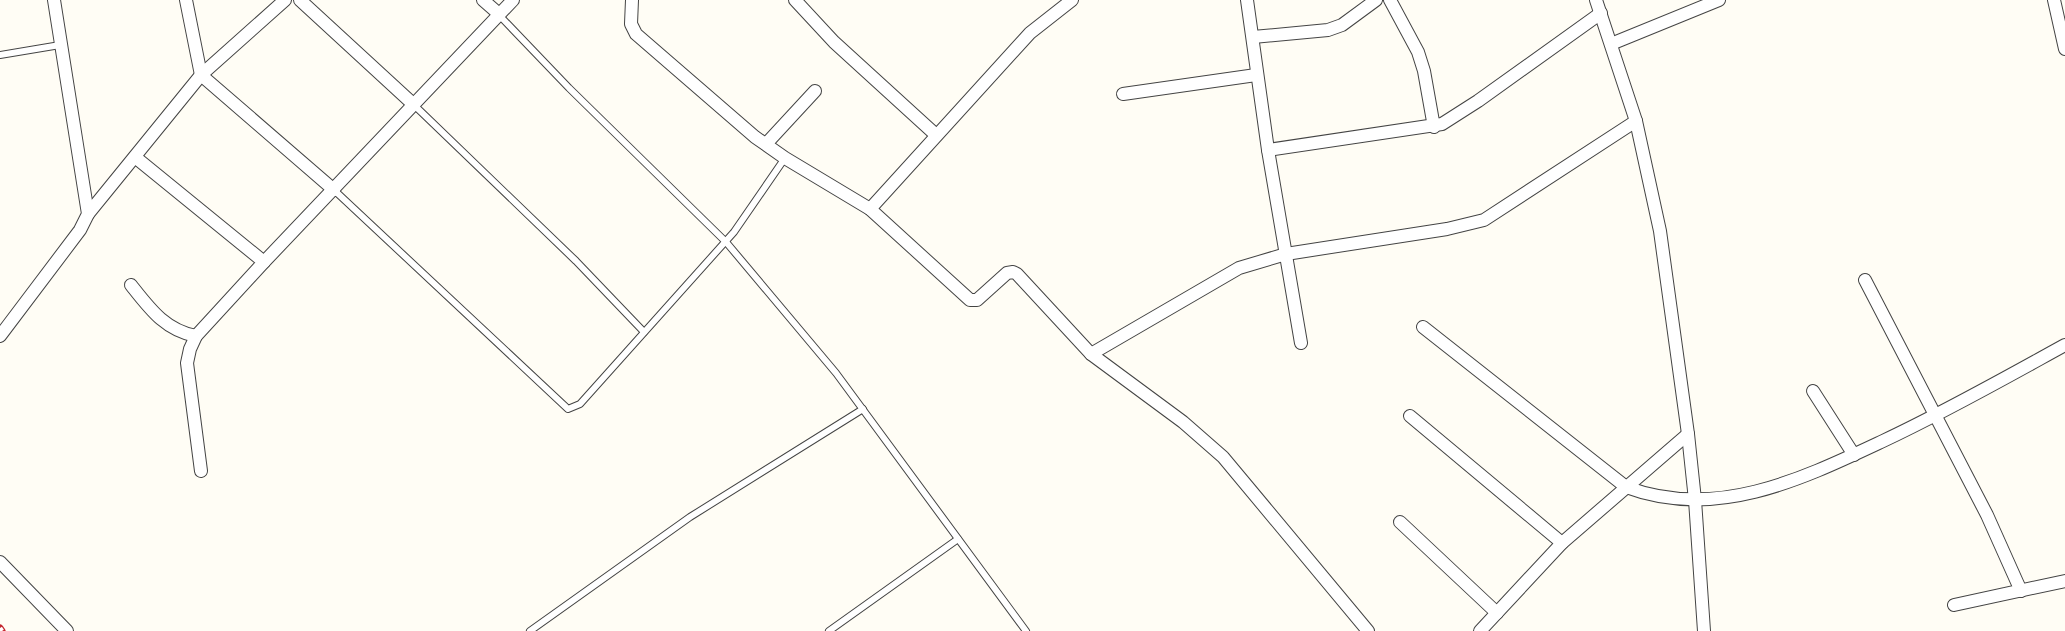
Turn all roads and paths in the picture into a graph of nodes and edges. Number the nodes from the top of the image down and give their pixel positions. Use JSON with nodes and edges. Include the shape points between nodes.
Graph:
{"nodes":[{"id":1,"x":54,"y":0,"type":"edge"},
{"id":2,"x":186,"y":0,"type":"edge"},
{"id":3,"x":300,"y":0,"type":"edge"},
{"id":4,"x":483,"y":0,"type":"edge"},
{"id":5,"x":513,"y":0,"type":"edge"},
{"id":6,"x":632,"y":0,"type":"edge"},
{"id":7,"x":795,"y":0,"type":"edge"},
{"id":8,"x":1072,"y":0,"type":"edge"},
{"id":9,"x":1247,"y":0,"type":"edge"},
{"id":10,"x":1376,"y":0,"type":"edge"},
{"id":11,"x":1390,"y":0,"type":"edge"},
{"id":12,"x":1596,"y":0,"type":"edge"},
{"id":13,"x":1719,"y":0,"type":"edge"},
{"id":14,"x":2054,"y":0,"type":"edge"},
{"id":15,"x":278,"y":3,"type":"edge"},
{"id":16,"x":1601,"y":13,"type":"junction"},
{"id":17,"x":499,"y":14,"type":"junction"},
{"id":18,"x":1253,"y":37,"type":"junction"},
{"id":19,"x":60,"y":45,"type":"junction"},
{"id":20,"x":1611,"y":45,"type":"junction"},
{"id":21,"x":2065,"y":49,"type":"edge"},
{"id":22,"x":0,"y":55,"type":"edge"},
{"id":23,"x":201,"y":75,"type":"junction"},
{"id":24,"x":1256,"y":75,"type":"junction"},
{"id":25,"x":814,"y":92,"type":"dead end"},
{"id":26,"x":1123,"y":94,"type":"dead end"},
{"id":27,"x":413,"y":104,"type":"junction"},
{"id":28,"x":1636,"y":121,"type":"junction"},
{"id":29,"x":1434,"y":126,"type":"junction"},
{"id":30,"x":936,"y":135,"type":"junction"},
{"id":31,"x":766,"y":144,"type":"junction"},
{"id":32,"x":1268,"y":150,"type":"junction"},
{"id":33,"x":135,"y":157,"type":"junction"},
{"id":34,"x":785,"y":158,"type":"junction"},
{"id":35,"x":334,"y":190,"type":"junction"},
{"id":36,"x":870,"y":209,"type":"junction"},
{"id":37,"x":88,"y":214,"type":"junction"},
{"id":38,"x":726,"y":242,"type":"junction"},
{"id":39,"x":1286,"y":254,"type":"junction"},
{"id":40,"x":264,"y":262,"type":"junction"},
{"id":41,"x":1865,"y":280,"type":"dead end"},
{"id":42,"x":131,"y":285,"type":"dead end"},
{"id":43,"x":1424,"y":327,"type":"dead end"},
{"id":44,"x":644,"y":332,"type":"junction"},
{"id":45,"x":0,"y":336,"type":"edge"},
{"id":46,"x":196,"y":336,"type":"junction"},
{"id":47,"x":1301,"y":343,"type":"dead end"},
{"id":48,"x":2065,"y":345,"type":"edge"},
{"id":49,"x":1091,"y":354,"type":"junction"},
{"id":50,"x":1813,"y":391,"type":"dead end"},
{"id":51,"x":863,"y":409,"type":"junction"},
{"id":52,"x":1410,"y":416,"type":"dead end"},
{"id":53,"x":1936,"y":416,"type":"junction"},
{"id":54,"x":1688,"y":434,"type":"junction"},
{"id":55,"x":1854,"y":455,"type":"junction"},
{"id":56,"x":201,"y":471,"type":"dead end"},
{"id":57,"x":1626,"y":487,"type":"junction"},
{"id":58,"x":1695,"y":500,"type":"junction"},
{"id":59,"x":1400,"y":522,"type":"dead end"},
{"id":60,"x":958,"y":539,"type":"junction"},
{"id":61,"x":1562,"y":543,"type":"junction"},
{"id":62,"x":0,"y":562,"type":"edge"},
{"id":63,"x":2065,"y":581,"type":"edge"},
{"id":64,"x":2021,"y":591,"type":"junction"},
{"id":65,"x":1954,"y":605,"type":"dead end"},
{"id":66,"x":1497,"y":613,"type":"junction"},
{"id":67,"x":67,"y":631,"type":"edge"},
{"id":68,"x":530,"y":631,"type":"edge"},
{"id":69,"x":829,"y":631,"type":"edge"},
{"id":70,"x":1026,"y":631,"type":"edge"},
{"id":71,"x":1368,"y":631,"type":"edge"},
{"id":72,"x":1480,"y":631,"type":"edge"},
{"id":73,"x":1704,"y":631,"type":"edge"}],
"edges":[{"from":1,"to":19,"type":"street"},
{"from":2,"to":23,"type":"street"},
{"from":3,"to":27,"type":"street"},
{"from":4,"to":17,"type":"street"},
{"from":5,"to":17,"type":"street"},
{"from":6,"to":31,"type":"street","via":[[631,24],[636,34]]},
{"from":7,"to":30,"type":"street","via":[[834,42]]},
{"from":8,"to":30,"type":"street","via":[[1030,33]]},
{"from":9,"to":18,"type":"street"},
{"from":10,"to":18,"type":"street","via":[[1342,26]]},
{"from":11,"to":29,"type":"street","via":[[1418,52]]},
{"from":12,"to":16,"type":"street"},
{"from":13,"to":20,"type":"street"},
{"from":14,"to":21,"type":"street"},
{"from":15,"to":23,"type":"street"},
{"from":16,"to":20,"type":"street"},
{"from":16,"to":29,"type":"street","via":[[1455,117]]},
{"from":17,"to":27,"type":"street"},
{"from":17,"to":38,"type":"lane"},
{"from":18,"to":24,"type":"street"},
{"from":19,"to":22,"type":"lane"},
{"from":19,"to":37,"type":"street"},
{"from":20,"to":28,"type":"street"},
{"from":23,"to":33,"type":"street"},
{"from":23,"to":35,"type":"street"},
{"from":24,"to":26,"type":"street"},
{"from":24,"to":32,"type":"street"},
{"from":25,"to":31,"type":"street"},
{"from":27,"to":35,"type":"street"},
{"from":27,"to":44,"type":"lane"},
{"from":28,"to":39,"type":"street","via":[[1484,220]]},
{"from":28,"to":54,"type":"street","via":[[1660,231]]},
{"from":29,"to":32,"type":"street"},
{"from":30,"to":36,"type":"street"},
{"from":31,"to":34,"type":"street"},
{"from":32,"to":39,"type":"street"},
{"from":33,"to":37,"type":"street"},
{"from":33,"to":40,"type":"street"},
{"from":34,"to":36,"type":"street"},
{"from":34,"to":38,"type":"lane"},
{"from":35,"to":40,"type":"street"},
{"from":35,"to":44,"type":"lane","via":[[568,409],[580,404]]},
{"from":36,"to":49,"type":"street","via":[[973,301],[1013,272]]},
{"from":37,"to":45,"type":"street"},
{"from":38,"to":44,"type":"lane"},
{"from":38,"to":51,"type":"lane"},
{"from":39,"to":47,"type":"street"},
{"from":39,"to":49,"type":"street","via":[[1239,268]]},
{"from":40,"to":46,"type":"street"},
{"from":41,"to":53,"type":"street"},
{"from":42,"to":46,"type":"street","via":[[169,326]]},
{"from":43,"to":57,"type":"street"},
{"from":46,"to":56,"type":"street","via":[[187,363]]},
{"from":48,"to":53,"type":"street"},
{"from":49,"to":71,"type":"street","via":[[1223,457]]},
{"from":50,"to":55,"type":"street"},
{"from":51,"to":60,"type":"lane"},
{"from":51,"to":68,"type":"lane","via":[[690,517]]},
{"from":52,"to":61,"type":"street"},
{"from":53,"to":55,"type":"street"},
{"from":53,"to":64,"type":"street"},
{"from":54,"to":57,"type":"street"},
{"from":54,"to":58,"type":"street"},
{"from":55,"to":58,"type":"street","via":[[1812,475],[1773,487],[1729,498]]},
{"from":57,"to":58,"type":"street","via":[[1644,494]]},
{"from":57,"to":61,"type":"street"},
{"from":58,"to":73,"type":"street"},
{"from":59,"to":66,"type":"street"},
{"from":60,"to":69,"type":"lane"},
{"from":60,"to":70,"type":"lane"},
{"from":61,"to":66,"type":"street"},
{"from":62,"to":67,"type":"street"},
{"from":63,"to":64,"type":"street"},
{"from":64,"to":65,"type":"street"},
{"from":66,"to":72,"type":"street"}]}
